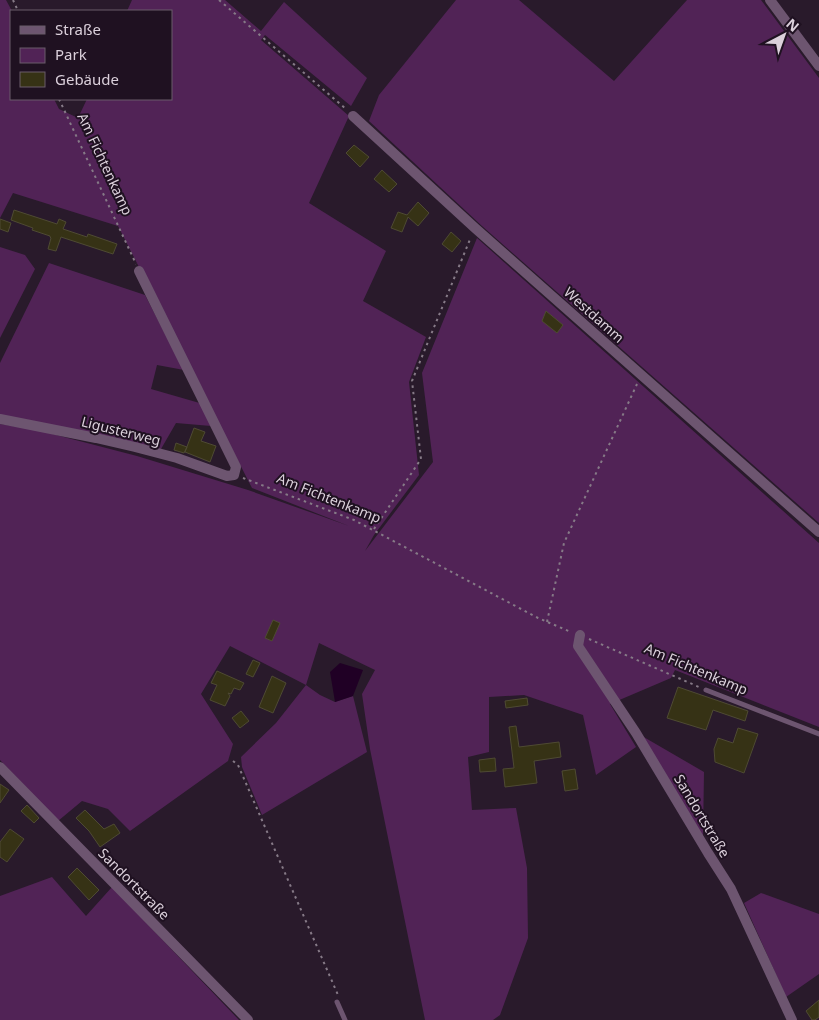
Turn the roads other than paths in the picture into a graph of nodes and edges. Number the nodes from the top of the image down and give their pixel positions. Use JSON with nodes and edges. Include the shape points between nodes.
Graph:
{"nodes":[{"id":1,"x":770,"y":0,"type":"edge"},
{"id":2,"x":819,"y":66,"type":"edge"},
{"id":3,"x":353,"y":116,"type":"road end"},
{"id":4,"x":139,"y":270,"type":"road end"},
{"id":5,"x":0,"y":419,"type":"edge"},
{"id":6,"x":819,"y":532,"type":"edge"},
{"id":7,"x":580,"y":635,"type":"road end"},
{"id":8,"x":706,"y":690,"type":"road end"},
{"id":9,"x":819,"y":734,"type":"edge"},
{"id":10,"x":0,"y":767,"type":"edge"},
{"id":11,"x":336,"y":1002,"type":"road end"},
{"id":12,"x":248,"y":1020,"type":"edge"},
{"id":13,"x":344,"y":1020,"type":"edge"},
{"id":14,"x":792,"y":1020,"type":"edge"}],
"edges":[{"from":1,"to":2,"type":"street"},
{"from":3,"to":6,"type":"street","name":"Westdamm"},
{"from":4,"to":5,"type":"street","name":"Ligusterweg","via":[[236,467],[234,475],[227,476],[177,458],[96,438]]},
{"from":7,"to":14,"type":"street","name":"Sandortstraße","via":[[578,646],[636,733],[731,889]]},
{"from":8,"to":9,"type":"lane","name":"Am Fichtenkamp"},
{"from":10,"to":12,"type":"street","name":"Sandortstraße"},
{"from":11,"to":13,"type":"lane"}]}
